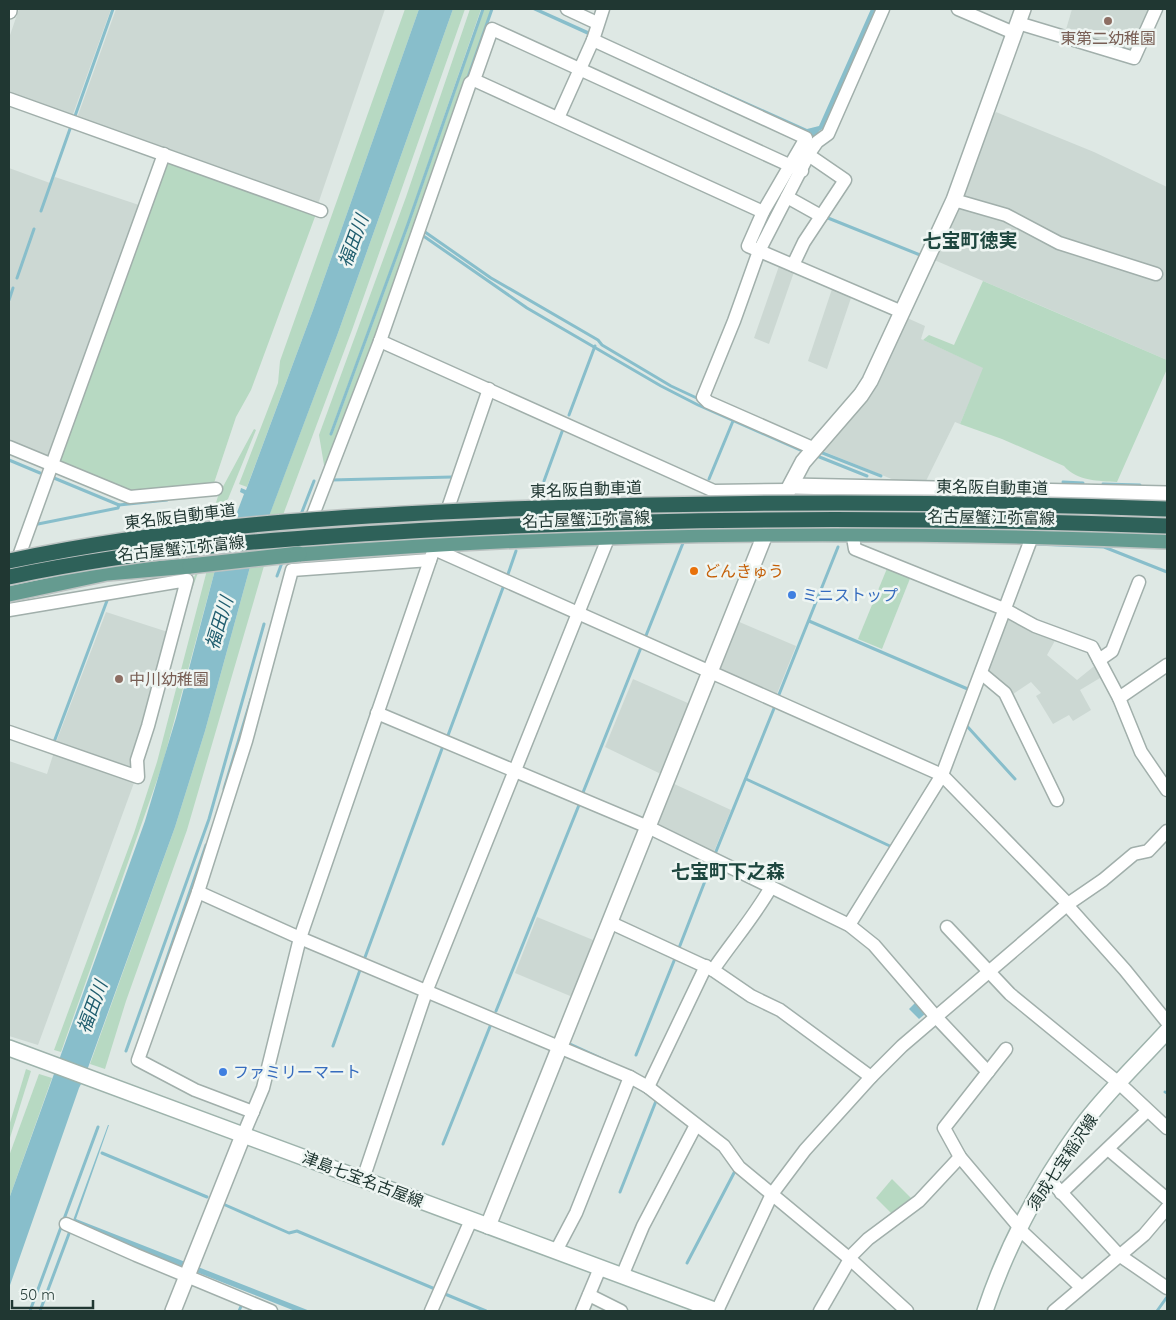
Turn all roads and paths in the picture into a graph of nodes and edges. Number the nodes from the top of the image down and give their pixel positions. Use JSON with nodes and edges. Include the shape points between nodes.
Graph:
{"nodes":[{"id":1,"x":567,"y":9,"type":"edge"},
{"id":2,"x":603,"y":9,"type":"edge"},
{"id":3,"x":882,"y":9,"type":"edge"},
{"id":4,"x":958,"y":9,"type":"edge"},
{"id":5,"x":1156,"y":9,"type":"edge"},
{"id":6,"x":1018,"y":21,"type":"edge"},
{"id":7,"x":595,"y":33,"type":"junction"},
{"id":8,"x":580,"y":69,"type":"junction"},
{"id":9,"x":474,"y":80,"type":"junction"},
{"id":10,"x":9,"y":99,"type":"edge"},
{"id":11,"x":558,"y":118,"type":"junction"},
{"id":12,"x":811,"y":140,"type":"junction"},
{"id":13,"x":164,"y":154,"type":"junction"},
{"id":14,"x":810,"y":156,"type":"junction"},
{"id":15,"x":796,"y":168,"type":"junction"},
{"id":16,"x":787,"y":197,"type":"junction"},
{"id":17,"x":954,"y":200,"type":"junction"},
{"id":18,"x":321,"y":211,"type":"dead end"},
{"id":19,"x":763,"y":212,"type":"junction"},
{"id":20,"x":821,"y":216,"type":"junction"},
{"id":21,"x":759,"y":251,"type":"junction"},
{"id":22,"x":792,"y":265,"type":"junction"},
{"id":23,"x":1156,"y":274,"type":"dead end"},
{"id":24,"x":902,"y":312,"type":"junction"},
{"id":25,"x":380,"y":341,"type":"junction"},
{"id":26,"x":489,"y":389,"type":"junction"},
{"id":27,"x":9,"y":448,"type":"edge"},
{"id":28,"x":815,"y":449,"type":"junction"},
{"id":29,"x":52,"y":466,"type":"junction"},
{"id":30,"x":789,"y":488,"type":"junction"},
{"id":31,"x":216,"y":489,"type":"dead end"},
{"id":32,"x":1167,"y":494,"type":"edge"},
{"id":33,"x":1167,"y":509,"type":"edge"},
{"id":34,"x":1167,"y":526,"type":"edge"},
{"id":35,"x":766,"y":532,"type":"junction"},
{"id":36,"x":852,"y":532,"type":"junction"},
{"id":37,"x":1033,"y":534,"type":"junction"},
{"id":38,"x":609,"y":536,"type":"junction"},
{"id":39,"x":1167,"y":541,"type":"edge"},
{"id":40,"x":433,"y":550,"type":"junction"},
{"id":41,"x":9,"y":561,"type":"edge"},
{"id":42,"x":292,"y":570,"type":"junction"},
{"id":43,"x":9,"y":577,"type":"edge"},
{"id":44,"x":1139,"y":582,"type":"dead end"},
{"id":45,"x":9,"y":583,"type":"edge"},
{"id":46,"x":9,"y":594,"type":"edge"},
{"id":47,"x":1004,"y":609,"type":"junction"},
{"id":48,"x":9,"y":610,"type":"edge"},
{"id":49,"x":578,"y":613,"type":"junction"},
{"id":50,"x":1099,"y":660,"type":"junction"},
{"id":51,"x":1167,"y":665,"type":"edge"},
{"id":52,"x":710,"y":671,"type":"junction"},
{"id":53,"x":981,"y":673,"type":"junction"},
{"id":54,"x":1119,"y":698,"type":"junction"},
{"id":55,"x":377,"y":713,"type":"junction"},
{"id":56,"x":9,"y":732,"type":"edge"},
{"id":57,"x":515,"y":772,"type":"junction"},
{"id":58,"x":942,"y":775,"type":"junction"},
{"id":59,"x":1167,"y":790,"type":"edge"},
{"id":60,"x":1057,"y":800,"type":"dead end"},
{"id":61,"x":648,"y":827,"type":"junction"},
{"id":62,"x":1167,"y":831,"type":"edge"},
{"id":63,"x":771,"y":887,"type":"junction"},
{"id":64,"x":198,"y":892,"type":"junction"},
{"id":65,"x":1068,"y":905,"type":"junction"},
{"id":66,"x":609,"y":922,"type":"junction"},
{"id":67,"x":849,"y":925,"type":"junction"},
{"id":68,"x":947,"y":926,"type":"dead end"},
{"id":69,"x":300,"y":938,"type":"junction"},
{"id":70,"x":710,"y":968,"type":"junction"},
{"id":71,"x":989,"y":972,"type":"junction"},
{"id":72,"x":426,"y":992,"type":"junction"},
{"id":73,"x":936,"y":1017,"type":"junction"},
{"id":74,"x":1167,"y":1022,"type":"edge"},
{"id":75,"x":1167,"y":1031,"type":"edge"},
{"id":76,"x":9,"y":1048,"type":"edge"},
{"id":77,"x":560,"y":1048,"type":"junction"},
{"id":78,"x":1006,"y":1048,"type":"dead end"},
{"id":79,"x":988,"y":1072,"type":"junction"},
{"id":80,"x":630,"y":1077,"type":"junction"},
{"id":81,"x":871,"y":1077,"type":"junction"},
{"id":82,"x":1120,"y":1084,"type":"junction"},
{"id":83,"x":648,"y":1087,"type":"junction"},
{"id":84,"x":1147,"y":1111,"type":"junction"},
{"id":85,"x":253,"y":1112,"type":"junction"},
{"id":86,"x":696,"y":1125,"type":"junction"},
{"id":87,"x":1167,"y":1128,"type":"edge"},
{"id":88,"x":244,"y":1134,"type":"junction"},
{"id":89,"x":1108,"y":1149,"type":"junction"},
{"id":90,"x":960,"y":1157,"type":"junction"},
{"id":91,"x":1048,"y":1178,"type":"junction"},
{"id":92,"x":363,"y":1179,"type":"junction"},
{"id":93,"x":1061,"y":1193,"type":"junction"},
{"id":94,"x":772,"y":1194,"type":"junction"},
{"id":95,"x":1167,"y":1199,"type":"edge"},
{"id":96,"x":1166,"y":1213,"type":"edge"},
{"id":97,"x":471,"y":1220,"type":"junction"},
{"id":98,"x":66,"y":1224,"type":"dead end"},
{"id":99,"x":488,"y":1226,"type":"junction"},
{"id":100,"x":1018,"y":1227,"type":"junction"},
{"id":101,"x":556,"y":1251,"type":"junction"},
{"id":102,"x":1119,"y":1255,"type":"junction"},
{"id":103,"x":849,"y":1259,"type":"junction"},
{"id":104,"x":600,"y":1268,"type":"junction"},
{"id":105,"x":189,"y":1270,"type":"junction"},
{"id":106,"x":622,"y":1276,"type":"junction"},
{"id":107,"x":1081,"y":1287,"type":"junction"},
{"id":108,"x":1167,"y":1288,"type":"edge"},
{"id":109,"x":588,"y":1295,"type":"junction"},
{"id":110,"x":173,"y":1311,"type":"edge"},
{"id":111,"x":271,"y":1311,"type":"edge"},
{"id":112,"x":431,"y":1311,"type":"edge"},
{"id":113,"x":582,"y":1311,"type":"edge"},
{"id":114,"x":621,"y":1311,"type":"edge"},
{"id":115,"x":717,"y":1311,"type":"edge"},
{"id":116,"x":820,"y":1311,"type":"edge"},
{"id":117,"x":907,"y":1311,"type":"edge"},
{"id":118,"x":986,"y":1311,"type":"edge"},
{"id":119,"x":1054,"y":1311,"type":"edge"}],
"edges":[{"from":1,"to":7,"type":"street"},
{"from":2,"to":7,"type":"street"},
{"from":3,"to":12,"type":"street","via":[[828,134]]},
{"from":4,"to":6,"type":"street"},
{"from":5,"to":6,"type":"street","via":[[1134,58]]},
{"from":6,"to":17,"type":"street"},
{"from":7,"to":8,"type":"street"},
{"from":7,"to":12,"type":"street"},
{"from":8,"to":9,"type":"street","via":[[492,29]]},
{"from":8,"to":11,"type":"street"},
{"from":8,"to":15,"type":"street"},
{"from":9,"to":11,"type":"street"},
{"from":9,"to":25,"type":"street","via":[[470,83]]},
{"from":10,"to":13,"type":"street"},
{"from":11,"to":19,"type":"street"},
{"from":12,"to":14,"type":"street"},
{"from":12,"to":15,"type":"street"},
{"from":13,"to":18,"type":"street"},
{"from":13,"to":29,"type":"street"},
{"from":14,"to":15,"type":"street"},
{"from":14,"to":20,"type":"street","via":[[845,180]]},
{"from":15,"to":16,"type":"street"},
{"from":15,"to":19,"type":"street"},
{"from":16,"to":20,"type":"street"},
{"from":16,"to":21,"type":"street"},
{"from":17,"to":23,"type":"street","via":[[1006,215],[1059,243]]},
{"from":17,"to":24,"type":"street"},
{"from":19,"to":21,"type":"street","via":[[748,246]]},
{"from":20,"to":22,"type":"street"},
{"from":21,"to":22,"type":"street"},
{"from":21,"to":28,"type":"street","via":[[703,398]]},
{"from":22,"to":24,"type":"street"},
{"from":24,"to":28,"type":"street","via":[[868,384]]},
{"from":25,"to":26,"type":"street"},
{"from":25,"to":42,"type":"street"},
{"from":26,"to":30,"type":"street","via":[[714,490]]},
{"from":26,"to":40,"type":"street"},
{"from":27,"to":29,"type":"street"},
{"from":28,"to":30,"type":"street"},
{"from":29,"to":31,"type":"street","via":[[130,497]]},
{"from":29,"to":45,"type":"street"},
{"from":30,"to":32,"type":"street"},
{"from":30,"to":35,"type":"street"},
{"from":33,"to":41,"type":"highway","name":"東名阪自動車道","bridge":true,"via":[[790,502],[439,512],[202,530]]},
{"from":34,"to":43,"type":"highway","name":"東名阪自動車道","bridge":true,"via":[[788,519],[582,522],[190,547],[88,561]]},
{"from":35,"to":36,"type":"main road","name":"名古屋蟹江弥富線"},
{"from":35,"to":38,"type":"main road","name":"名古屋蟹江弥富線"},
{"from":35,"to":52,"type":"street"},
{"from":36,"to":37,"type":"main road","name":"名古屋蟹江弥富線"},
{"from":36,"to":47,"type":"street","via":[[855,549]]},
{"from":37,"to":39,"type":"main road","name":"名古屋蟹江弥富線"},
{"from":37,"to":47,"type":"street"},
{"from":38,"to":40,"type":"main road","name":"名古屋蟹江弥富線"},
{"from":38,"to":49,"type":"street"},
{"from":40,"to":42,"type":"street"},
{"from":40,"to":46,"type":"main road","name":"名古屋蟹江弥富線","bridge":true,"via":[[299,554],[107,573]]},
{"from":40,"to":49,"type":"street"},
{"from":40,"to":55,"type":"street"},
{"from":42,"to":64,"type":"street","via":[[246,741]]},
{"from":44,"to":50,"type":"street","via":[[1112,651]]},
{"from":47,"to":50,"type":"street","via":[[1035,626],[1092,647]]},
{"from":47,"to":53,"type":"street"},
{"from":48,"to":56,"type":"street","via":[[187,580],[137,760],[138,777]]},
{"from":49,"to":52,"type":"street"},
{"from":49,"to":57,"type":"street"},
{"from":50,"to":54,"type":"street"},
{"from":51,"to":54,"type":"street"},
{"from":52,"to":58,"type":"street"},
{"from":52,"to":61,"type":"street"},
{"from":53,"to":58,"type":"street"},
{"from":53,"to":60,"type":"street","via":[[1005,693]]},
{"from":54,"to":59,"type":"street","via":[[1141,752]]},
{"from":55,"to":57,"type":"street"},
{"from":55,"to":69,"type":"street"},
{"from":57,"to":61,"type":"street"},
{"from":57,"to":72,"type":"street"},
{"from":58,"to":65,"type":"street"},
{"from":58,"to":67,"type":"street"},
{"from":61,"to":63,"type":"street"},
{"from":61,"to":66,"type":"street"},
{"from":62,"to":65,"type":"street","via":[[1148,851],[1134,854]]},
{"from":63,"to":67,"type":"street"},
{"from":63,"to":70,"type":"street","via":[[753,918]]},
{"from":64,"to":69,"type":"street"},
{"from":64,"to":85,"type":"street","via":[[138,1060],[194,1090]]},
{"from":65,"to":71,"type":"street"},
{"from":65,"to":74,"type":"street"},
{"from":66,"to":70,"type":"street"},
{"from":66,"to":77,"type":"street"},
{"from":67,"to":73,"type":"street","via":[[874,945]]},
{"from":68,"to":71,"type":"street"},
{"from":69,"to":72,"type":"street"},
{"from":69,"to":85,"type":"street","via":[[263,1088]]},
{"from":70,"to":81,"type":"street","via":[[751,996],[780,1010]]},
{"from":70,"to":83,"type":"street"},
{"from":71,"to":73,"type":"street"},
{"from":71,"to":82,"type":"street","via":[[1029,1010]]},
{"from":72,"to":77,"type":"street"},
{"from":72,"to":92,"type":"street"},
{"from":73,"to":79,"type":"street"},
{"from":73,"to":81,"type":"street"},
{"from":75,"to":82,"type":"street","name":"須成七宝稲沢線"},
{"from":76,"to":88,"type":"street","name":"津島七宝名古屋線"},
{"from":77,"to":80,"type":"street"},
{"from":77,"to":99,"type":"street"},
{"from":78,"to":79,"type":"street"},
{"from":79,"to":90,"type":"street","via":[[944,1128]]},
{"from":80,"to":83,"type":"street"},
{"from":80,"to":101,"type":"street","via":[[576,1213]]},
{"from":81,"to":94,"type":"street","via":[[806,1149]]},
{"from":82,"to":84,"type":"street"},
{"from":82,"to":91,"type":"street","name":"須成七宝稲沢線","via":[[1082,1126]]},
{"from":83,"to":86,"type":"street"},
{"from":84,"to":87,"type":"street"},
{"from":84,"to":89,"type":"street"},
{"from":85,"to":88,"type":"street"},
{"from":86,"to":94,"type":"street","via":[[724,1146],[739,1167]]},
{"from":86,"to":106,"type":"street","via":[[643,1226]]},
{"from":88,"to":92,"type":"street","name":"津島七宝名古屋線"},
{"from":88,"to":105,"type":"street"},
{"from":89,"to":93,"type":"street"},
{"from":89,"to":95,"type":"street"},
{"from":90,"to":100,"type":"street"},
{"from":90,"to":103,"type":"street","via":[[919,1201],[868,1239]]},
{"from":91,"to":93,"type":"street"},
{"from":91,"to":100,"type":"street","name":"須成七宝稲沢線"},
{"from":92,"to":97,"type":"street","name":"津島七宝名古屋線"},
{"from":93,"to":102,"type":"street"},
{"from":94,"to":103,"type":"street"},
{"from":94,"to":115,"type":"street"},
{"from":96,"to":102,"type":"street"},
{"from":97,"to":99,"type":"street","name":"津島七宝名古屋線"},
{"from":97,"to":112,"type":"street"},
{"from":98,"to":105,"type":"street"},
{"from":99,"to":101,"type":"street","name":"津島七宝名古屋線"},
{"from":100,"to":107,"type":"street"},
{"from":100,"to":118,"type":"street","name":"須成七宝稲沢線"},
{"from":101,"to":104,"type":"street","name":"津島七宝名古屋線"},
{"from":102,"to":107,"type":"street"},
{"from":102,"to":108,"type":"street"},
{"from":103,"to":116,"type":"street"},
{"from":103,"to":117,"type":"street"},
{"from":104,"to":106,"type":"street","name":"津島七宝名古屋線"},
{"from":104,"to":109,"type":"street"},
{"from":105,"to":110,"type":"street"},
{"from":105,"to":111,"type":"street"},
{"from":106,"to":115,"type":"street","name":"津島七宝名古屋線"},
{"from":107,"to":119,"type":"street"},
{"from":109,"to":113,"type":"street"},
{"from":109,"to":114,"type":"street"}]}
